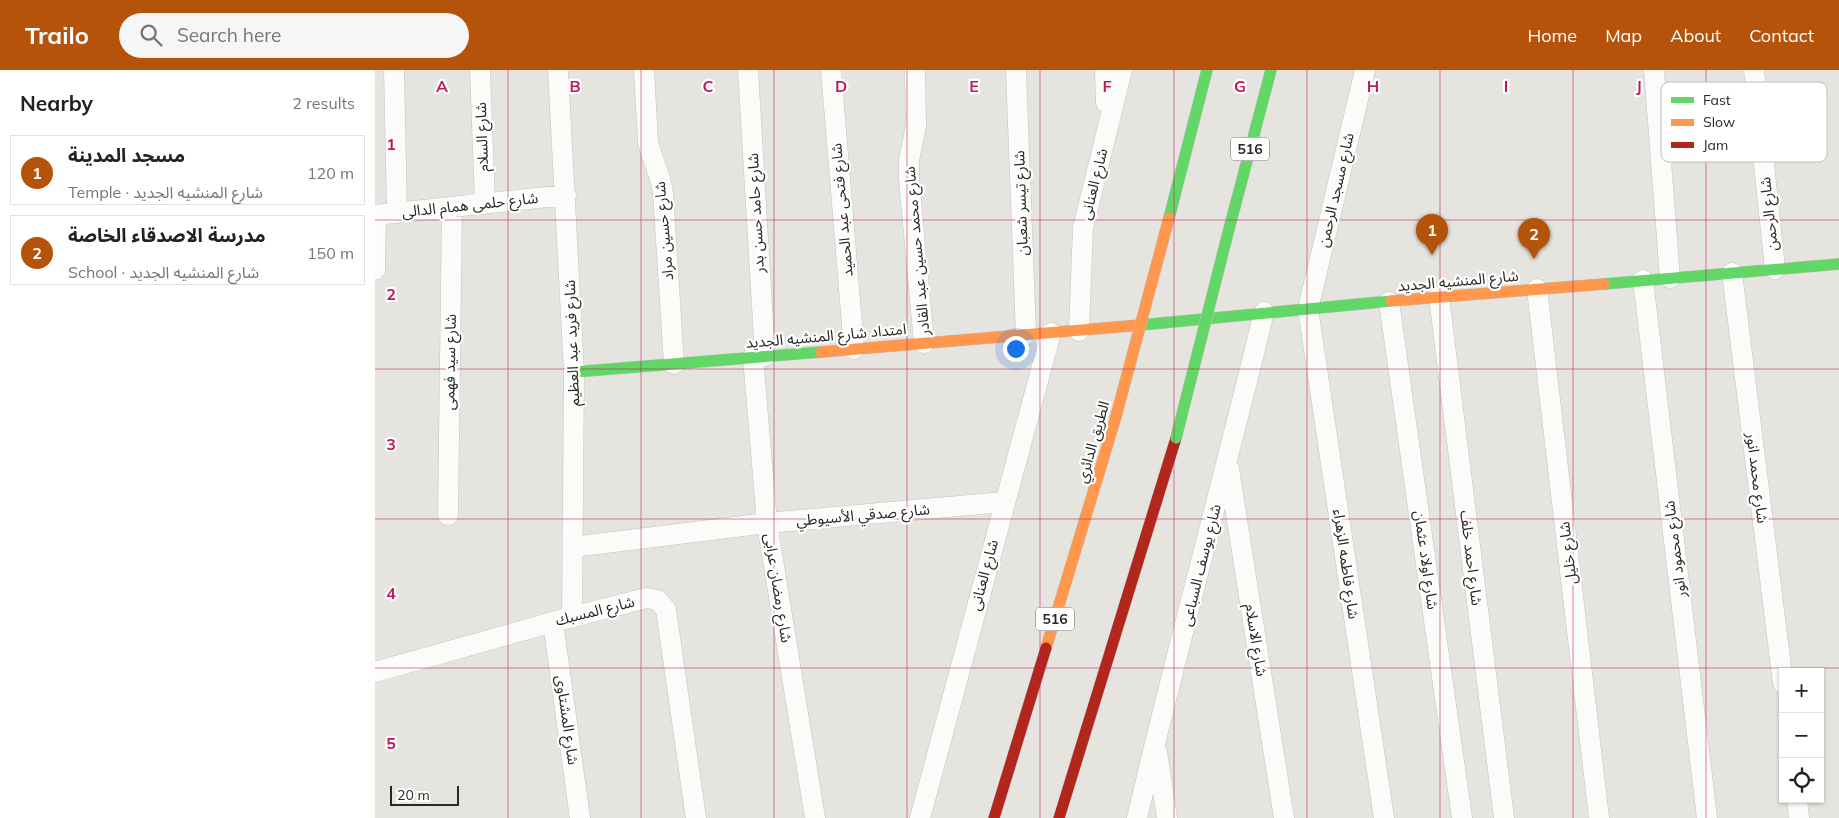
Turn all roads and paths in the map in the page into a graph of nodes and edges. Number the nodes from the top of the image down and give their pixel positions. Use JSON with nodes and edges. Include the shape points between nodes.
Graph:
{"nodes":[{"id":1,"x":394,"y":70,"type":"edge"},
{"id":2,"x":480,"y":70,"type":"edge"},
{"id":3,"x":558,"y":70,"type":"edge"},
{"id":4,"x":644,"y":70,"type":"edge"},
{"id":5,"x":748,"y":70,"type":"edge"},
{"id":6,"x":831,"y":70,"type":"edge"},
{"id":7,"x":915,"y":70,"type":"edge"},
{"id":8,"x":1017,"y":70,"type":"edge"},
{"id":9,"x":1105,"y":70,"type":"edge"},
{"id":10,"x":1121,"y":70,"type":"edge"},
{"id":11,"x":1207,"y":70,"type":"edge"},
{"id":12,"x":1271,"y":70,"type":"edge"},
{"id":13,"x":1365,"y":70,"type":"edge"},
{"id":14,"x":1654,"y":70,"type":"edge"},
{"id":15,"x":1107,"y":130,"type":"junction"},
{"id":16,"x":1661,"y":161,"type":"edge"},
{"id":17,"x":1661,"y":162,"type":"edge"},
{"id":18,"x":1764,"y":162,"type":"edge"},
{"id":19,"x":566,"y":195,"type":"junction"},
{"id":20,"x":485,"y":204,"type":"junction"},
{"id":21,"x":452,"y":208,"type":"junction"},
{"id":22,"x":397,"y":213,"type":"junction"},
{"id":23,"x":375,"y":215,"type":"edge"},
{"id":24,"x":1839,"y":264,"type":"edge"},
{"id":25,"x":1775,"y":269,"type":"junction"},
{"id":26,"x":375,"y":270,"type":"edge"},
{"id":27,"x":1732,"y":273,"type":"junction"},
{"id":28,"x":1670,"y":278,"type":"junction"},
{"id":29,"x":1643,"y":280,"type":"junction"},
{"id":30,"x":1537,"y":289,"type":"junction"},
{"id":31,"x":1439,"y":298,"type":"junction"},
{"id":32,"x":1389,"y":302,"type":"junction"},
{"id":33,"x":1308,"y":309,"type":"junction"},
{"id":34,"x":1264,"y":312,"type":"junction"},
{"id":35,"x":1079,"y":331,"type":"junction"},
{"id":36,"x":1051,"y":333,"type":"junction"},
{"id":37,"x":1026,"y":335,"type":"junction"},
{"id":38,"x":924,"y":343,"type":"junction"},
{"id":39,"x":854,"y":349,"type":"junction"},
{"id":40,"x":759,"y":357,"type":"junction"},
{"id":41,"x":674,"y":364,"type":"junction"},
{"id":42,"x":574,"y":372,"type":"junction"},
{"id":43,"x":1228,"y":461,"type":"junction"},
{"id":44,"x":1004,"y":502,"type":"junction"},
{"id":45,"x":448,"y":515,"type":"dead end"},
{"id":46,"x":767,"y":523,"type":"junction"},
{"id":47,"x":573,"y":547,"type":"junction"},
{"id":48,"x":562,"y":619,"type":"junction"},
{"id":49,"x":1781,"y":668,"type":"edge"},
{"id":50,"x":375,"y":672,"type":"edge"},
{"id":51,"x":1156,"y":740,"type":"junction"},
{"id":52,"x":1797,"y":803,"type":"edge"},
{"id":53,"x":580,"y":818,"type":"edge"},
{"id":54,"x":696,"y":818,"type":"edge"},
{"id":55,"x":815,"y":818,"type":"edge"},
{"id":56,"x":920,"y":818,"type":"edge"},
{"id":57,"x":994,"y":818,"type":"edge"},
{"id":58,"x":1059,"y":818,"type":"edge"},
{"id":59,"x":1137,"y":818,"type":"edge"},
{"id":60,"x":1167,"y":818,"type":"edge"},
{"id":61,"x":1284,"y":818,"type":"edge"},
{"id":62,"x":1383,"y":818,"type":"edge"},
{"id":63,"x":1462,"y":818,"type":"edge"},
{"id":64,"x":1504,"y":818,"type":"edge"},
{"id":65,"x":1599,"y":818,"type":"edge"},
{"id":66,"x":1707,"y":818,"type":"edge"},
{"id":67,"x":1799,"y":818,"type":"edge"}],
"edges":[{"from":1,"to":22,"type":"street"},
{"from":2,"to":20,"type":"street","name":"شارع السلام"},
{"from":3,"to":19,"type":"street","name":"شارع فريد عبد العظيم"},
{"from":4,"to":41,"type":"street","name":"شارع حسين مراد","via":[[648,142],[663,193]]},
{"from":5,"to":40,"type":"street","name":"شارع حامد حسن بدر"},
{"from":6,"to":39,"type":"street","name":"شارع فتحى عبد الحميد"},
{"from":7,"to":38,"type":"street","name":"شارع محمد حسين عبد القادر","via":[[916,126],[909,179]]},
{"from":8,"to":37,"type":"street","name":"شارع تيسر شعبان"},
{"from":9,"to":15,"type":"street"},
{"from":10,"to":15,"type":"street","name":"شارع العنانى"},
{"from":11,"to":57,"type":"main road","name":"الطريق الدائري","number":"516","bridge":true,"via":[[1115,420]]},
{"from":12,"to":58,"type":"main road","number":"516","bridge":true,"via":[[1176,438]]},
{"from":13,"to":33,"type":"street","name":"شارع مسجد الرحمن"},
{"from":14,"to":16,"type":"street"},
{"from":15,"to":35,"type":"street","name":"شارع العنانى","via":[[1083,228]]},
{"from":17,"to":28,"type":"street"},
{"from":18,"to":25,"type":"street","name":"شارع الرحمن"},
{"from":19,"to":20,"type":"street","name":"شارع حلمى همام الدالى"},
{"from":19,"to":42,"type":"street","name":"شارع فريد عبد العظيم"},
{"from":20,"to":21,"type":"street","name":"شارع حلمى همام الدالى"},
{"from":21,"to":22,"type":"street","name":"شارع حلمى همام الدالى"},
{"from":21,"to":45,"type":"street","name":"شارع سيد فهمى"},
{"from":22,"to":23,"type":"street","name":"شارع حلمى همام الدالى"},
{"from":23,"to":26,"type":"street"},
{"from":24,"to":25,"type":"main road","name":"شارع المنشيه الجديد"},
{"from":25,"to":27,"type":"main road","name":"شارع المنشيه الجديد"},
{"from":27,"to":28,"type":"main road","name":"شارع المنشيه الجديد"},
{"from":27,"to":49,"type":"street","name":"شارع محمد انور"},
{"from":28,"to":29,"type":"main road","name":"شارع المنشيه الجديد"},
{"from":29,"to":30,"type":"main road","name":"شارع المنشيه الجديد"},
{"from":29,"to":66,"type":"street","name":"شارع محمود انور"},
{"from":30,"to":31,"type":"main road","name":"شارع المنشيه الجديد"},
{"from":30,"to":65,"type":"street","name":"شارع خليل"},
{"from":31,"to":32,"type":"main road","name":"شارع المنشيه الجديد"},
{"from":31,"to":64,"type":"street","name":"شارع احمد خلف"},
{"from":32,"to":33,"type":"main road","name":"شارع المنشيه الجديد"},
{"from":32,"to":63,"type":"street","name":"شارع اولاد عثمان"},
{"from":33,"to":34,"type":"main road","name":"شارع المنشيه الجديد"},
{"from":33,"to":62,"type":"street","name":"شارع فاطمه الزهراء"},
{"from":34,"to":35,"type":"main road","name":"شارع المنشيه الجديد"},
{"from":34,"to":43,"type":"street","name":"شارع يوسف السباعى"},
{"from":35,"to":36,"type":"main road","name":"امتداد شارع المنشيه الجديد"},
{"from":36,"to":37,"type":"main road","name":"امتداد شارع المنشيه الجديد"},
{"from":36,"to":44,"type":"street","name":"شارع العنانى"},
{"from":37,"to":38,"type":"main road","name":"امتداد شارع المنشيه الجديد"},
{"from":38,"to":39,"type":"main road","name":"امتداد شارع المنشيه الجديد"},
{"from":39,"to":40,"type":"main road","name":"امتداد شارع المنشيه الجديد"},
{"from":40,"to":41,"type":"main road","name":"امتداد شارع المنشيه الجديد"},
{"from":40,"to":46,"type":"street","name":"شارع رمضان عرابى"},
{"from":41,"to":42,"type":"main road","name":"امتداد شارع المنشيه الجديد"},
{"from":42,"to":47,"type":"street","name":"شارع فريد عبد العظيم"},
{"from":43,"to":51,"type":"street","name":"شارع يوسف السباعى"},
{"from":43,"to":61,"type":"street","name":"شارع الاسلام"},
{"from":44,"to":46,"type":"street","name":"شارع صدقي الأسيوطي"},
{"from":44,"to":56,"type":"street","name":"شارع العنانى"},
{"from":46,"to":47,"type":"street","name":"شارع صدقي الأسيوطي"},
{"from":46,"to":55,"type":"street","name":"شارع رمضان عرابى"},
{"from":47,"to":48,"type":"street","name":"شارع فريد عبد العظيم"},
{"from":48,"to":50,"type":"street","name":"شارع المسبك"},
{"from":48,"to":53,"type":"street","name":"شارع المشتاوى"},
{"from":48,"to":54,"type":"street","name":"شارع المسبك","via":[[646,598],[658,600],[666,610]]},
{"from":51,"to":59,"type":"street","name":"شارع يوسف السباعى"},
{"from":51,"to":60,"type":"street"},
{"from":52,"to":67,"type":"street"}]}
